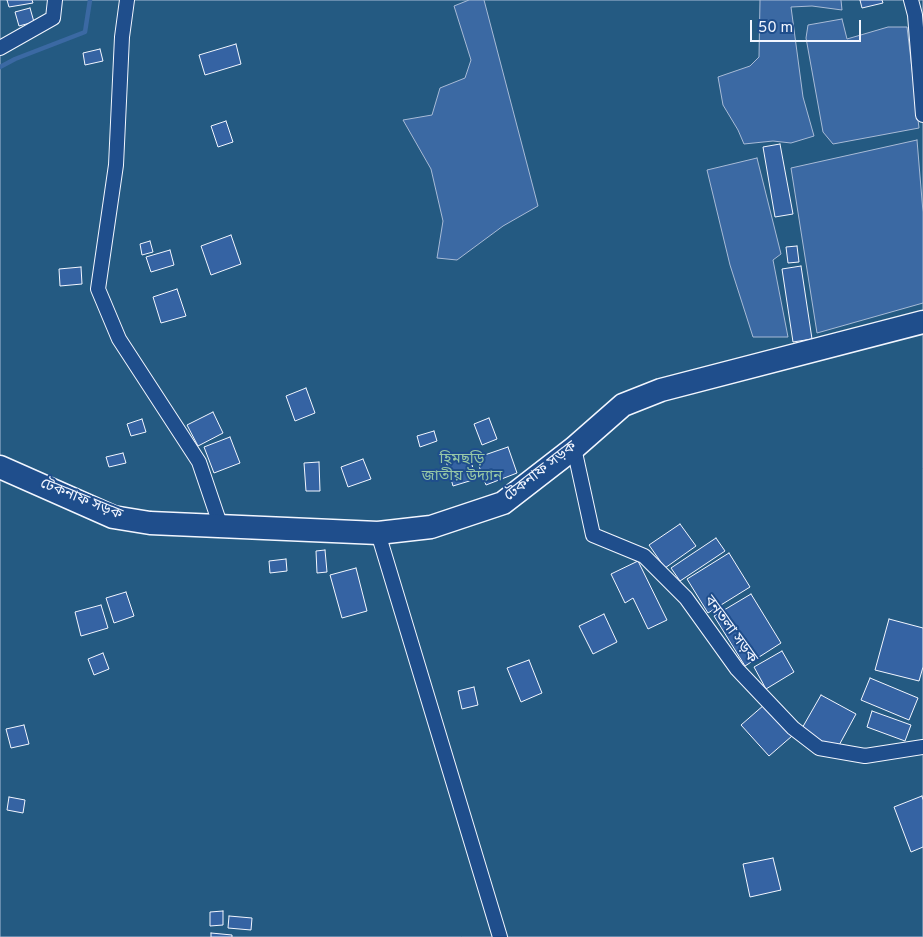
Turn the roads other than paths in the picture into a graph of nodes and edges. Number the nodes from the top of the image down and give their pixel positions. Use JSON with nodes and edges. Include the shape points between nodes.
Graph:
{"nodes":[{"id":1,"x":54,"y":0,"type":"edge"},
{"id":2,"x":127,"y":0,"type":"edge"},
{"id":3,"x":911,"y":0,"type":"edge"},
{"id":4,"x":0,"y":48,"type":"edge"},
{"id":5,"x":923,"y":115,"type":"edge"},
{"id":6,"x":923,"y":322,"type":"edge"},
{"id":7,"x":574,"y":448,"type":"junction"},
{"id":8,"x":0,"y":467,"type":"edge"},
{"id":9,"x":221,"y":527,"type":"junction"},
{"id":10,"x":378,"y":533,"type":"junction"},
{"id":11,"x":923,"y":747,"type":"edge"},
{"id":12,"x":500,"y":937,"type":"edge"}],
"edges":[{"from":1,"to":4,"type":"street","via":[[53,18]]},
{"from":2,"to":9,"type":"street","via":[[122,37],[116,165],[98,289],[119,339],[199,462]]},
{"from":3,"to":5,"type":"street"},
{"from":6,"to":7,"type":"highway","name":"টেকনাফ সড়ক","via":[[661,390],[623,405]]},
{"from":7,"to":10,"type":"highway","name":"টেকনাফ সড়ক","via":[[503,503],[431,527]]},
{"from":7,"to":11,"type":"street","name":"বনতলা সড়ক","via":[[593,535],[644,556],[686,598],[737,669],[793,728],[818,748],[865,756]]},
{"from":8,"to":9,"type":"highway","name":"টেকনাফ সড়ক","via":[[113,517],[150,523]]},
{"from":9,"to":10,"type":"highway","name":"টেকনাফ সড়ক"},
{"from":10,"to":12,"type":"street"}]}
